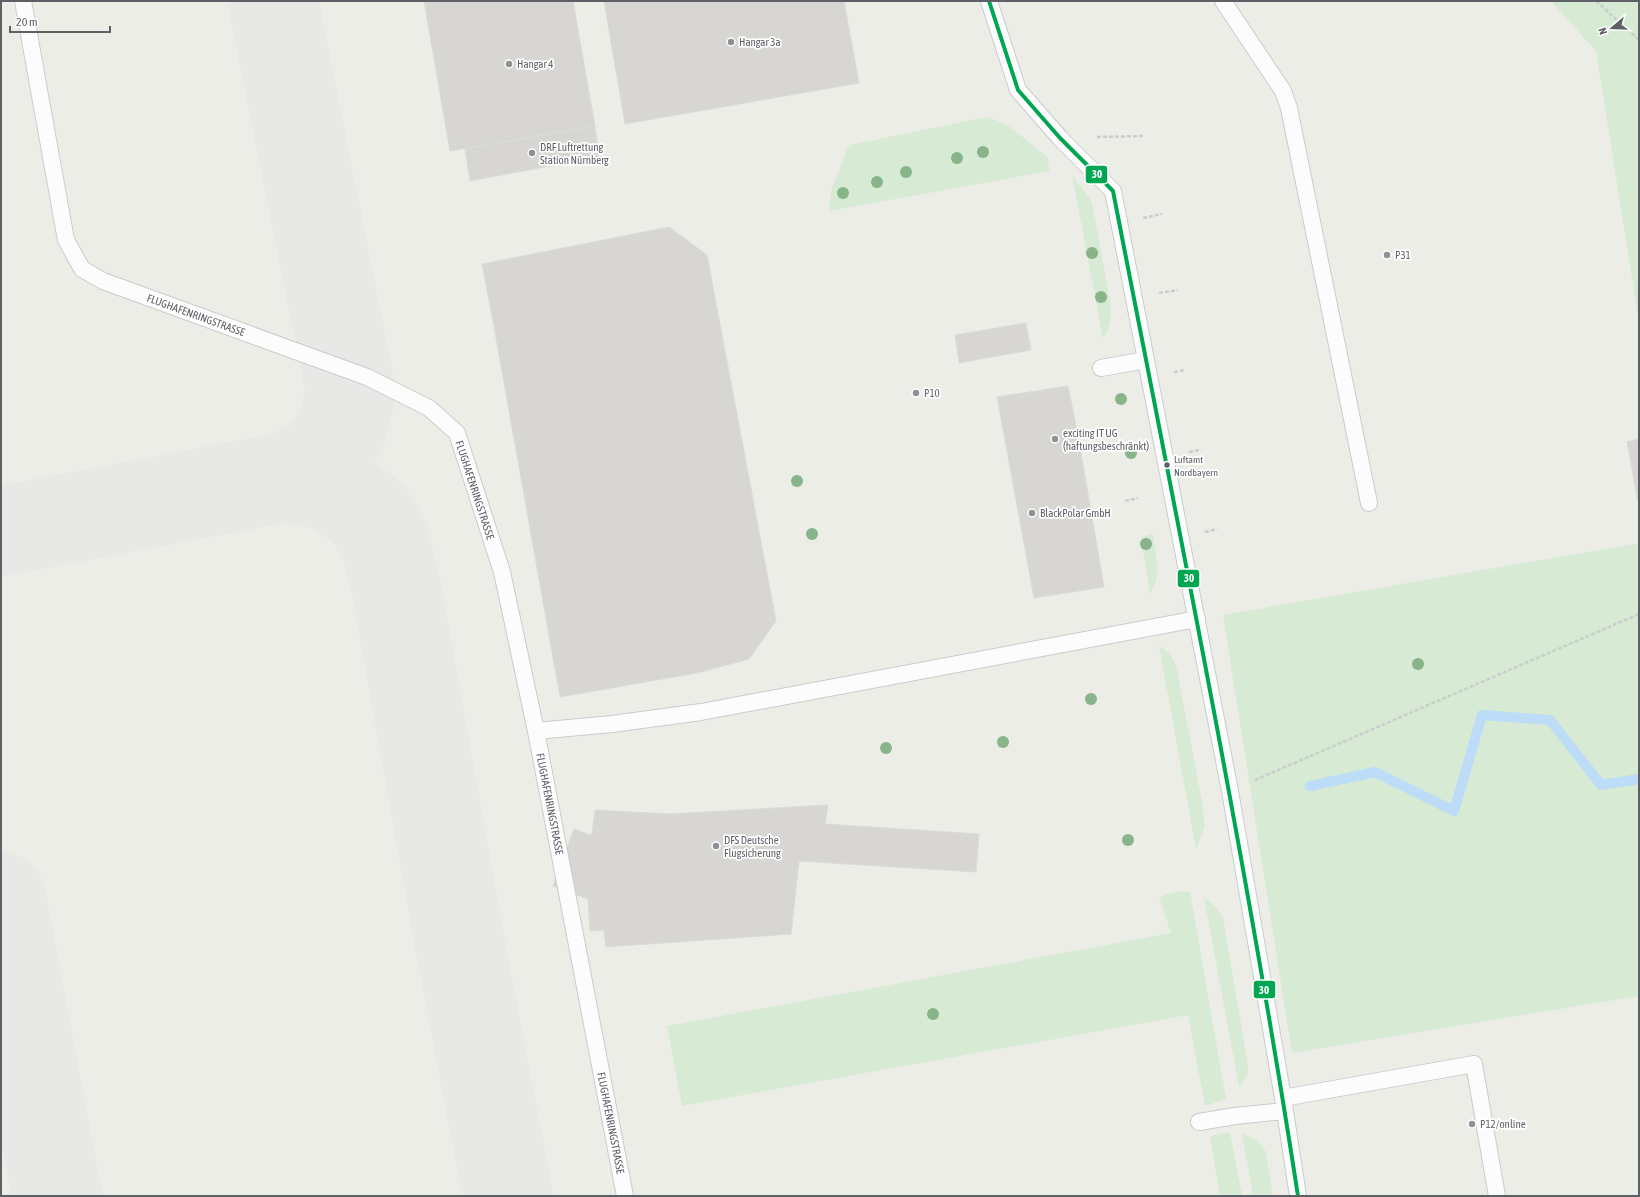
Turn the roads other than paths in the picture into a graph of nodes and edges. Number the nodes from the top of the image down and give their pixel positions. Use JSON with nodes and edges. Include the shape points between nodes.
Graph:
{"nodes":[{"id":1,"x":23,"y":1,"type":"edge"},
{"id":2,"x":989,"y":1,"type":"edge"},
{"id":3,"x":1223,"y":1,"type":"edge"},
{"id":4,"x":1146,"y":360,"type":"junction"},
{"id":5,"x":1101,"y":368,"type":"dead end"},
{"id":6,"x":1369,"y":503,"type":"dead end"},
{"id":7,"x":1197,"y":619,"type":"junction"},
{"id":8,"x":536,"y":732,"type":"junction"},
{"id":9,"x":1284,"y":1104,"type":"junction"},
{"id":10,"x":1199,"y":1122,"type":"dead end"},
{"id":11,"x":625,"y":1196,"type":"edge"},
{"id":12,"x":1298,"y":1196,"type":"edge"},
{"id":13,"x":1497,"y":1196,"type":"edge"}],
"edges":[{"from":1,"to":8,"type":"lane","name":"FLUGHAFENRINGSTRASSE","via":[[66,240],[82,269],[103,281],[368,377],[429,408],[457,433],[502,572]]},
{"from":2,"to":4,"type":"lane","via":[[1018,90],[1060,138],[1113,191]]},
{"from":3,"to":6,"type":"lane","via":[[1283,91],[1289,108]]},
{"from":4,"to":5,"type":"lane"},
{"from":4,"to":7,"type":"lane"},
{"from":7,"to":8,"type":"lane","via":[[701,712]]},
{"from":7,"to":9,"type":"lane","via":[[1230,791]]},
{"from":8,"to":11,"type":"lane","name":"FLUGHAFENRINGSTRASSE"},
{"from":9,"to":10,"type":"lane"},
{"from":9,"to":12,"type":"lane"},
{"from":9,"to":13,"type":"lane","via":[[1474,1064]]}]}
